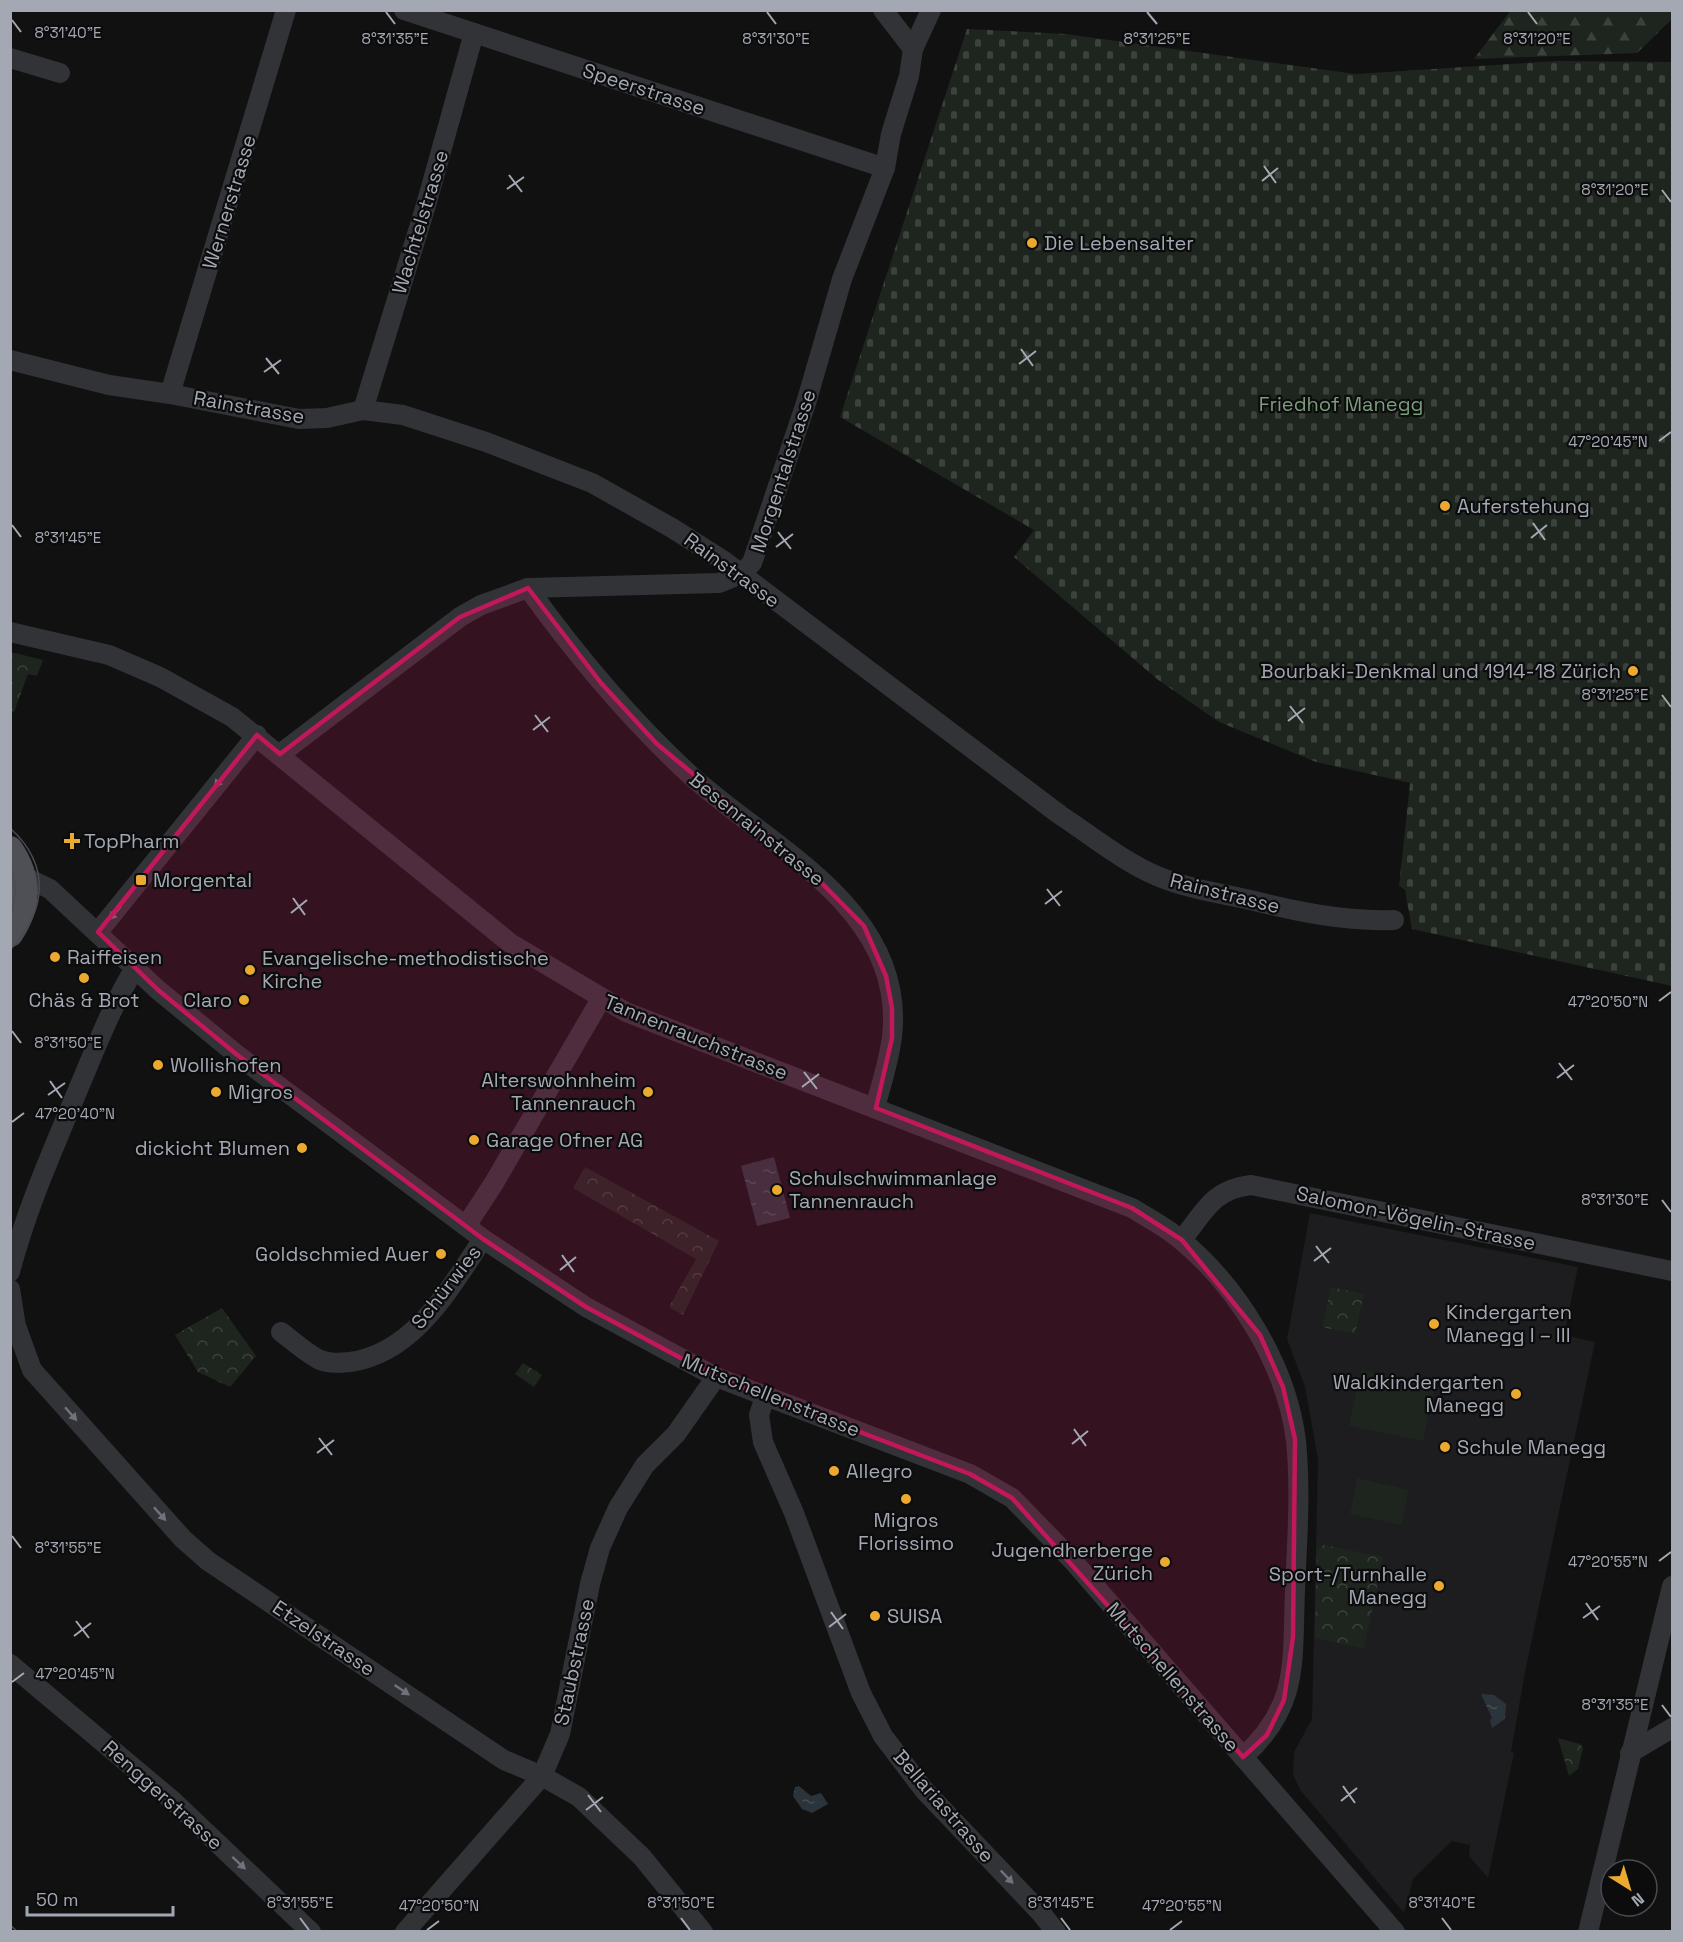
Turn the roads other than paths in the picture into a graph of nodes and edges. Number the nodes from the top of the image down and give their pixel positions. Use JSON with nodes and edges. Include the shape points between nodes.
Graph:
{"nodes":[{"id":1,"x":286,"y":10,"type":"edge"},
{"id":2,"x":404,"y":10,"type":"edge"},
{"id":3,"x":883,"y":10,"type":"edge"},
{"id":4,"x":931,"y":10,"type":"edge"},
{"id":5,"x":474,"y":33,"type":"junction"},
{"id":6,"x":914,"y":49,"type":"junction"},
{"id":7,"x":10,"y":58,"type":"edge"},
{"id":8,"x":60,"y":73,"type":"dead end"},
{"id":9,"x":885,"y":168,"type":"junction"},
{"id":10,"x":10,"y":360,"type":"edge"},
{"id":11,"x":170,"y":394,"type":"junction"},
{"id":12,"x":363,"y":410,"type":"junction"},
{"id":13,"x":741,"y":574,"type":"junction"},
{"id":14,"x":528,"y":588,"type":"junction"},
{"id":15,"x":10,"y":632,"type":"edge"},
{"id":16,"x":257,"y":735,"type":"junction"},
{"id":17,"x":280,"y":754,"type":"junction"},
{"id":18,"x":10,"y":849,"type":"edge"},
{"id":19,"x":25,"y":877,"type":"junction"},
{"id":20,"x":1394,"y":920,"type":"dead end"},
{"id":21,"x":99,"y":932,"type":"junction"},
{"id":22,"x":10,"y":934,"type":"edge"},
{"id":23,"x":135,"y":968,"type":"junction"},
{"id":24,"x":601,"y":999,"type":"junction"},
{"id":25,"x":875,"y":1108,"type":"junction"},
{"id":26,"x":466,"y":1226,"type":"junction"},
{"id":27,"x":483,"y":1239,"type":"junction"},
{"id":28,"x":1182,"y":1240,"type":"junction"},
{"id":29,"x":1672,"y":1271,"type":"edge"},
{"id":30,"x":10,"y":1272,"type":"edge"},
{"id":31,"x":10,"y":1288,"type":"edge"},
{"id":32,"x":282,"y":1332,"type":"dead end"},
{"id":33,"x":716,"y":1377,"type":"junction"},
{"id":34,"x":765,"y":1397,"type":"junction"},
{"id":35,"x":1672,"y":1586,"type":"edge"},
{"id":36,"x":10,"y":1664,"type":"edge"},
{"id":37,"x":1672,"y":1728,"type":"edge"},
{"id":38,"x":1630,"y":1753,"type":"junction"},
{"id":39,"x":1243,"y":1757,"type":"junction"},
{"id":40,"x":542,"y":1776,"type":"junction"},
{"id":41,"x":311,"y":1932,"type":"edge"},
{"id":42,"x":405,"y":1932,"type":"edge"},
{"id":43,"x":703,"y":1932,"type":"edge"},
{"id":44,"x":1056,"y":1932,"type":"edge"},
{"id":45,"x":1395,"y":1932,"type":"edge"},
{"id":46,"x":1588,"y":1932,"type":"edge"}],
"edges":[{"from":1,"to":11,"type":"street","name":"Wernerstrasse"},
{"from":2,"to":5,"type":"street","name":"Speerstrasse"},
{"from":3,"to":6,"type":"street"},
{"from":4,"to":6,"type":"street","name":"Morgentalstrasse"},
{"from":5,"to":9,"type":"street","name":"Speerstrasse"},
{"from":5,"to":12,"type":"street","name":"Wachtelstrasse"},
{"from":6,"to":9,"type":"street","name":"Morgentalstrasse"},
{"from":7,"to":8,"type":"street"},
{"from":9,"to":13,"type":"street","name":"Morgentalstrasse","via":[[842,279],[758,549]]},
{"from":10,"to":11,"type":"street","name":"Rainstrasse","via":[[109,385]]},
{"from":11,"to":12,"type":"street","name":"Rainstrasse","via":[[299,419]]},
{"from":12,"to":13,"type":"street","name":"Rainstrasse","via":[[403,416],[486,442],[592,483],[672,528]]},
{"from":13,"to":14,"type":"street","name":"Morgentalstrasse","via":[[719,583]]},
{"from":13,"to":20,"type":"street","name":"Rainstrasse","via":[[1051,809],[1156,876],[1188,887],[1322,916]]},
{"from":14,"to":17,"type":"street","name":"Morgentalstrasse","via":[[460,617]]},
{"from":14,"to":25,"type":"street","name":"Besenrainstrasse","via":[[583,662],[649,736],[690,776],[818,878],[864,926],[886,976],[892,1008],[892,1038]]},
{"from":15,"to":16,"type":"street","name":"Tannenrauchstrasse","via":[[109,655],[202,699]]},
{"from":16,"to":17,"type":"street","name":"Tannenrauchstrasse"},
{"from":16,"to":21,"type":"street","one_way":true},
{"from":17,"to":24,"type":"street","name":"Tannenrauchstrasse","via":[[510,943]]},
{"from":18,"to":19,"type":"main road"},
{"from":19,"to":21,"type":"street","name":"Mutschellenstrasse","via":[[50,889]]},
{"from":19,"to":22,"type":"main road","via":[[24,907]]},
{"from":21,"to":23,"type":"street","name":"Mutschellenstrasse"},
{"from":23,"to":26,"type":"street","name":"Mutschellenstrasse","via":[[236,1054]]},
{"from":23,"to":30,"type":"street","via":[[118,996],[48,1162],[21,1229]]},
{"from":24,"to":25,"type":"street","name":"Tannenrauchstrasse"},
{"from":24,"to":26,"type":"street"},
{"from":25,"to":28,"type":"street","name":"Tannenrauchstrasse","via":[[1132,1208]]},
{"from":26,"to":27,"type":"street","name":"Mutschellenstrasse"},
{"from":27,"to":32,"type":"street","name":"Schürwies","via":[[433,1310],[409,1336],[367,1359],[336,1363],[319,1359]]},
{"from":27,"to":33,"type":"street","name":"Mutschellenstrasse","via":[[586,1307]]},
{"from":28,"to":29,"type":"street","name":"Salomon-Vögelin-Strasse","via":[[1217,1195],[1233,1187],[1251,1185]]},
{"from":28,"to":39,"type":"street","name":"Tannenrauchstrasse","via":[[1212,1271],[1260,1335],[1283,1387],[1295,1439],[1298,1509],[1290,1680],[1267,1735]]},
{"from":31,"to":40,"type":"street","name":"Etzelstrasse","one_way":true,"via":[[16,1326],[32,1370],[183,1539],[208,1561],[504,1760]]},
{"from":33,"to":34,"type":"street","name":"Mutschellenstrasse"},
{"from":33,"to":40,"type":"street","name":"Staubstrasse","via":[[676,1434],[645,1465],[618,1508],[600,1548],[560,1734]]},
{"from":34,"to":39,"type":"street","name":"Mutschellenstrasse","via":[[970,1474],[1012,1498],[1073,1561]]},
{"from":34,"to":44,"type":"street","name":"Bellariastrasse","one_way":true,"via":[[759,1415],[763,1442],[866,1702],[884,1736],[924,1790]]},
{"from":35,"to":38,"type":"street"},
{"from":36,"to":41,"type":"street","name":"Renggerstrasse","one_way":true,"via":[[173,1801]]},
{"from":37,"to":38,"type":"street"},
{"from":38,"to":46,"type":"street"},
{"from":39,"to":45,"type":"street","name":"Mutschellenstrasse"},
{"from":40,"to":42,"type":"street","name":"Staubstrasse"},
{"from":40,"to":43,"type":"street","name":"Etzelstrasse","via":[[579,1797],[642,1857]]}]}
